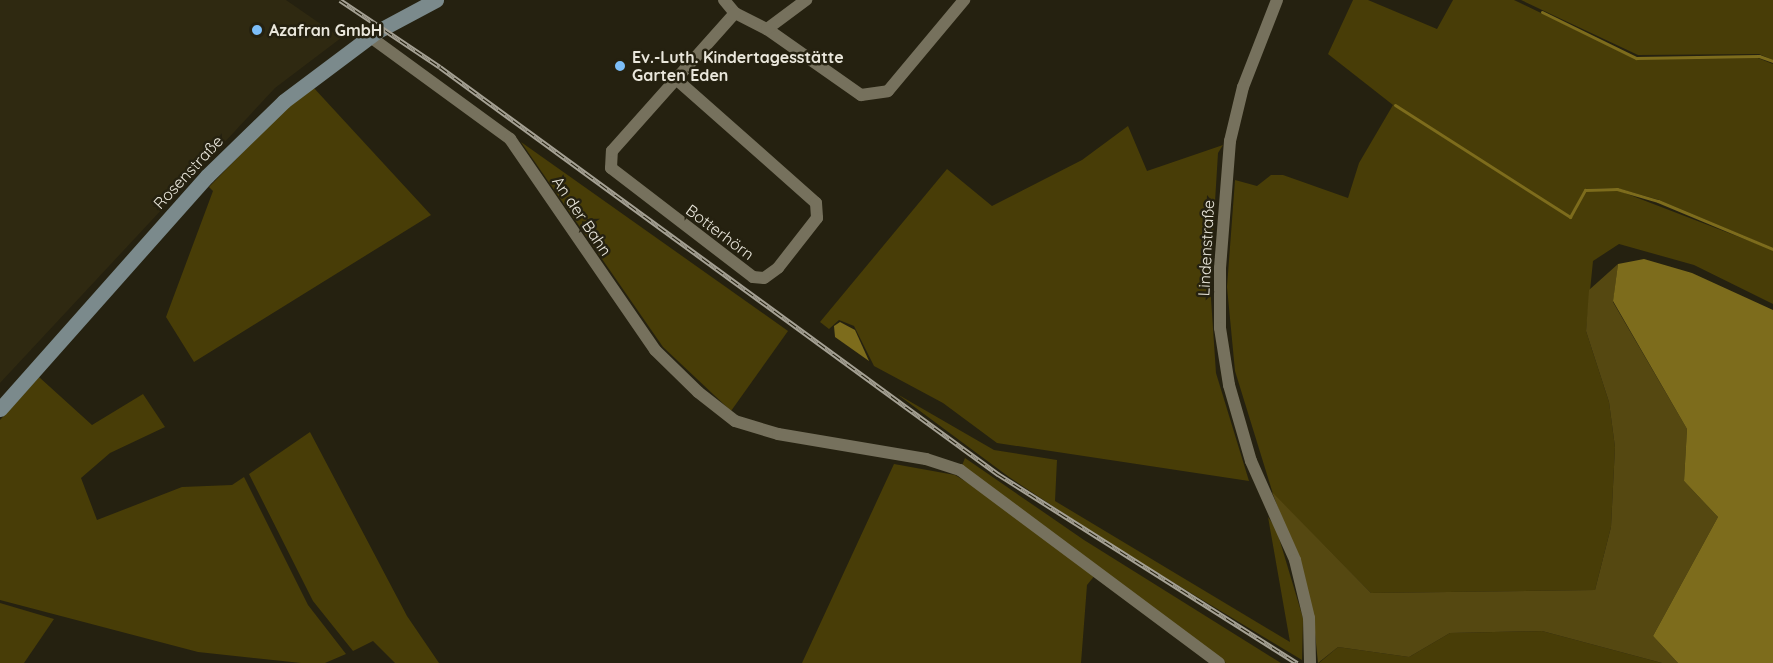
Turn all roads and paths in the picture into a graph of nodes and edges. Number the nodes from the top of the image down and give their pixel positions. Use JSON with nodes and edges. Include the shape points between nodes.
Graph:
{"nodes":[{"id":1,"x":436,"y":0,"type":"edge"},
{"id":2,"x":724,"y":0,"type":"edge"},
{"id":3,"x":806,"y":0,"type":"edge"},
{"id":4,"x":964,"y":0,"type":"edge"},
{"id":5,"x":1276,"y":0,"type":"edge"},
{"id":6,"x":735,"y":13,"type":"junction"},
{"id":7,"x":767,"y":29,"type":"junction"},
{"id":8,"x":369,"y":36,"type":"junction"},
{"id":9,"x":676,"y":80,"type":"junction"},
{"id":10,"x":0,"y":409,"type":"edge"},
{"id":11,"x":1219,"y":663,"type":"edge"},
{"id":12,"x":1310,"y":663,"type":"edge"}],
"edges":[{"from":1,"to":8,"type":"main road","name":"Rosenstraße"},
{"from":2,"to":6,"type":"street"},
{"from":3,"to":7,"type":"street"},
{"from":4,"to":7,"type":"street","via":[[909,71],[888,91],[861,95]]},
{"from":5,"to":12,"type":"street","name":"Lindenstraße","via":[[1234,120],[1220,268],[1220,328],[1229,385],[1251,461],[1298,572],[1309,618]]},
{"from":6,"to":7,"type":"street"},
{"from":6,"to":9,"type":"street","name":"Botterhörn"},
{"from":8,"to":10,"type":"main road","name":"Rosenstraße","via":[[284,100],[207,176]]},
{"from":8,"to":11,"type":"street","name":"An der Bahn","via":[[510,139],[656,350],[698,392],[735,421],[754,428],[926,459],[960,471]]},
{"from":9,"to":9,"type":"street","name":"Botterhörn","via":[[612,151],[611,168],[753,277],[764,278],[778,268],[817,218],[816,202]]}]}
